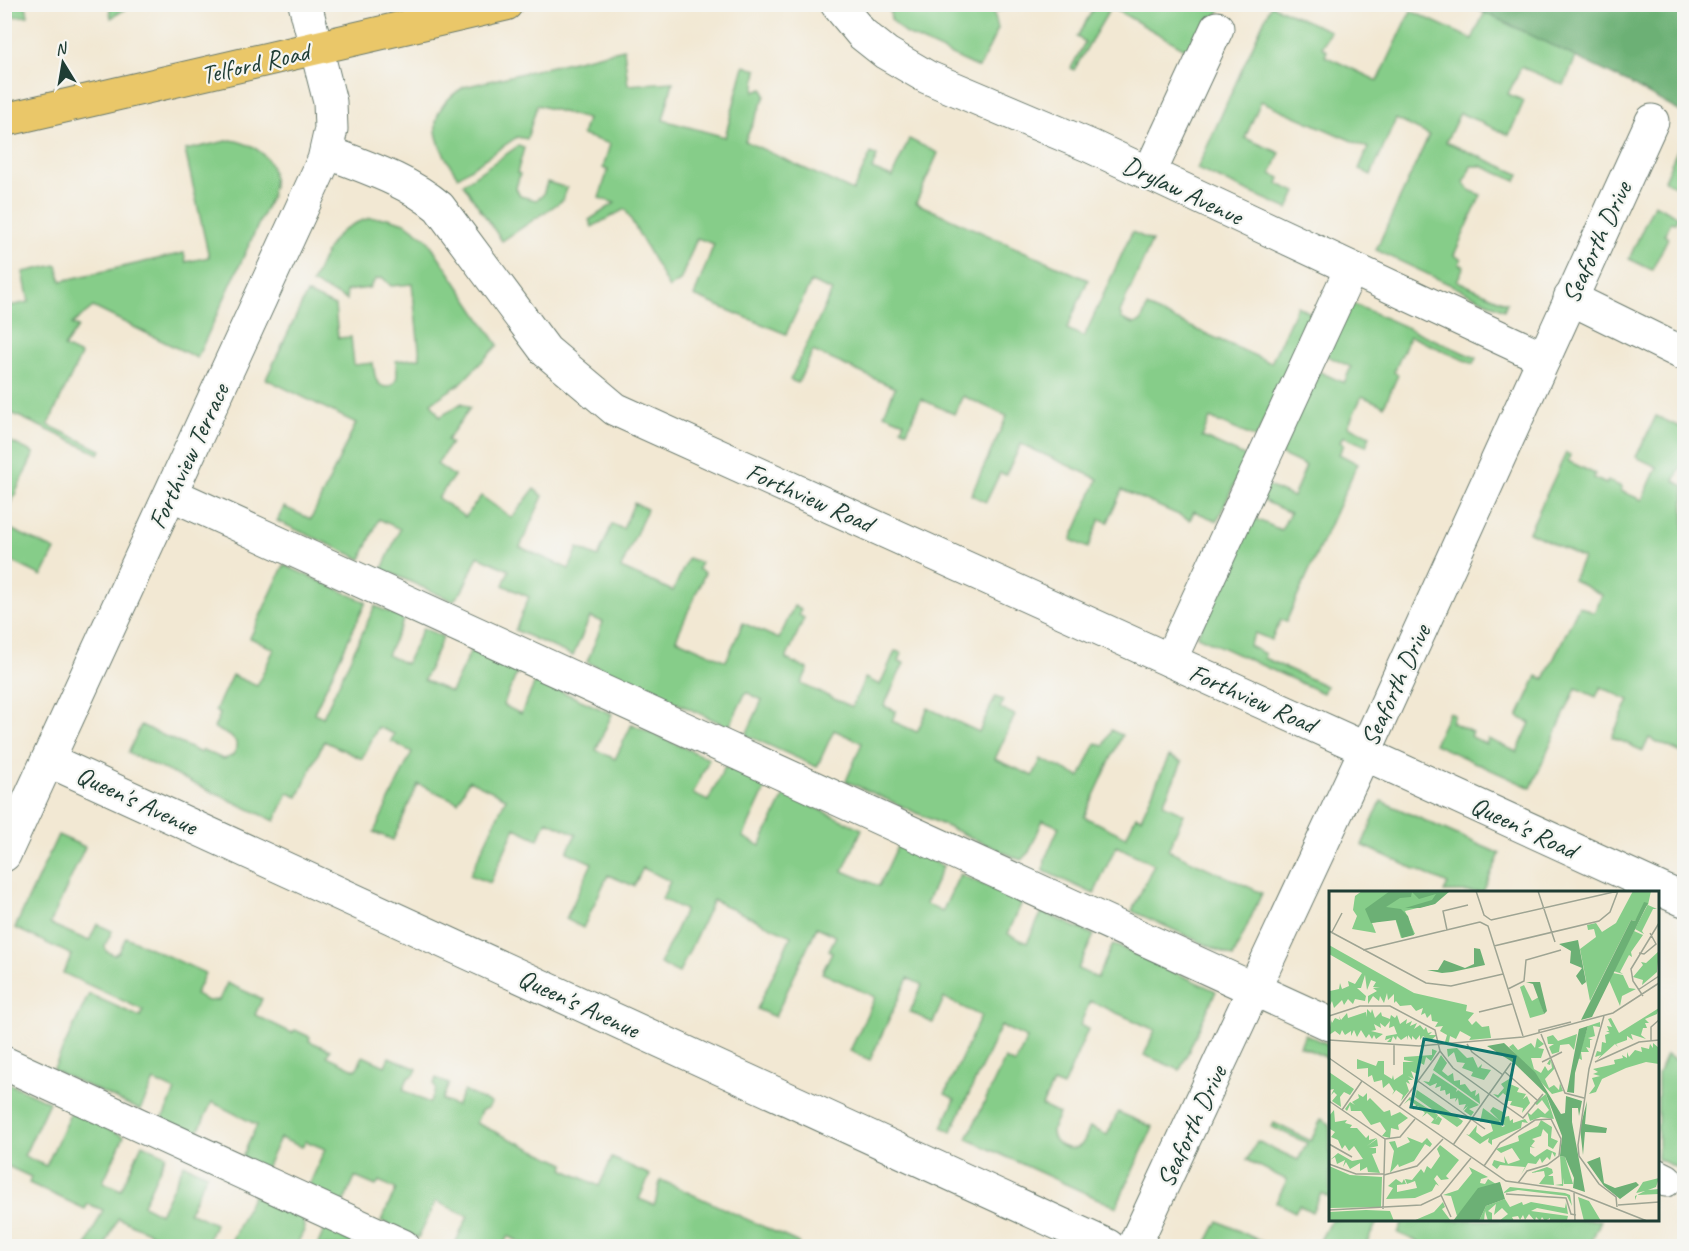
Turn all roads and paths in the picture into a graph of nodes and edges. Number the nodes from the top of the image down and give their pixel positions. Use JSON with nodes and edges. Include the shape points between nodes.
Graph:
{"nodes":[{"id":1,"x":305,"y":4,"type":"edge"},
{"id":2,"x":506,"y":4,"type":"edge"},
{"id":3,"x":837,"y":4,"type":"edge"},
{"id":4,"x":1217,"y":28,"type":"dead end"},
{"id":5,"x":317,"y":49,"type":"junction"},
{"id":6,"x":4,"y":120,"type":"edge"},
{"id":7,"x":1652,"y":121,"type":"dead end"},
{"id":8,"x":327,"y":152,"type":"junction"},
{"id":9,"x":1149,"y":174,"type":"junction"},
{"id":10,"x":1351,"y":269,"type":"junction"},
{"id":11,"x":1570,"y":298,"type":"junction"},
{"id":12,"x":1684,"y":354,"type":"edge"},
{"id":13,"x":1544,"y":358,"type":"junction"},
{"id":14,"x":171,"y":494,"type":"junction"},
{"id":15,"x":1170,"y":660,"type":"junction"},
{"id":16,"x":1364,"y":751,"type":"junction"},
{"id":17,"x":48,"y":760,"type":"junction"},
{"id":18,"x":4,"y":855,"type":"edge"},
{"id":19,"x":1684,"y":900,"type":"edge"},
{"id":20,"x":1254,"y":989,"type":"junction"},
{"id":21,"x":1329,"y":1024,"type":"edge"},
{"id":22,"x":4,"y":1063,"type":"edge"},
{"id":23,"x":403,"y":1246,"type":"edge"},
{"id":24,"x":1108,"y":1246,"type":"edge"},
{"id":25,"x":1134,"y":1246,"type":"edge"}],
"edges":[{"from":1,"to":5,"type":"street","name":"Forthview Terrace"},
{"from":2,"to":5,"type":"main road","name":"Telford Road"},
{"from":3,"to":9,"type":"street","name":"Drylaw Avenue","via":[[862,34],[905,66]]},
{"from":4,"to":9,"type":"street"},
{"from":5,"to":6,"type":"main road","name":"Telford Road"},
{"from":5,"to":8,"type":"street","name":"Forthview Terrace","via":[[330,102]]},
{"from":7,"to":11,"type":"street","name":"Seaforth Drive"},
{"from":8,"to":14,"type":"street","name":"Forthview Terrace"},
{"from":8,"to":15,"type":"street","name":"Forthview Road","via":[[410,186],[439,207],[546,351],[615,409]]},
{"from":9,"to":10,"type":"street","name":"Drylaw Avenue"},
{"from":10,"to":13,"type":"street","name":"Drylaw Avenue"},
{"from":10,"to":15,"type":"street"},
{"from":11,"to":12,"type":"street"},
{"from":11,"to":13,"type":"street","name":"Seaforth Drive"},
{"from":13,"to":16,"type":"street","name":"Seaforth Drive"},
{"from":14,"to":17,"type":"street","name":"Forthview Terrace"},
{"from":14,"to":20,"type":"street"},
{"from":15,"to":16,"type":"street","name":"Forthview Road"},
{"from":16,"to":19,"type":"street","name":"Queen's Road"},
{"from":16,"to":20,"type":"street","name":"Seaforth Drive"},
{"from":17,"to":18,"type":"street","name":"Forthview Terrace"},
{"from":17,"to":24,"type":"street","name":"Queen's Avenue"},
{"from":20,"to":21,"type":"street"},
{"from":20,"to":25,"type":"street","name":"Seaforth Drive"},
{"from":22,"to":23,"type":"street"}]}
